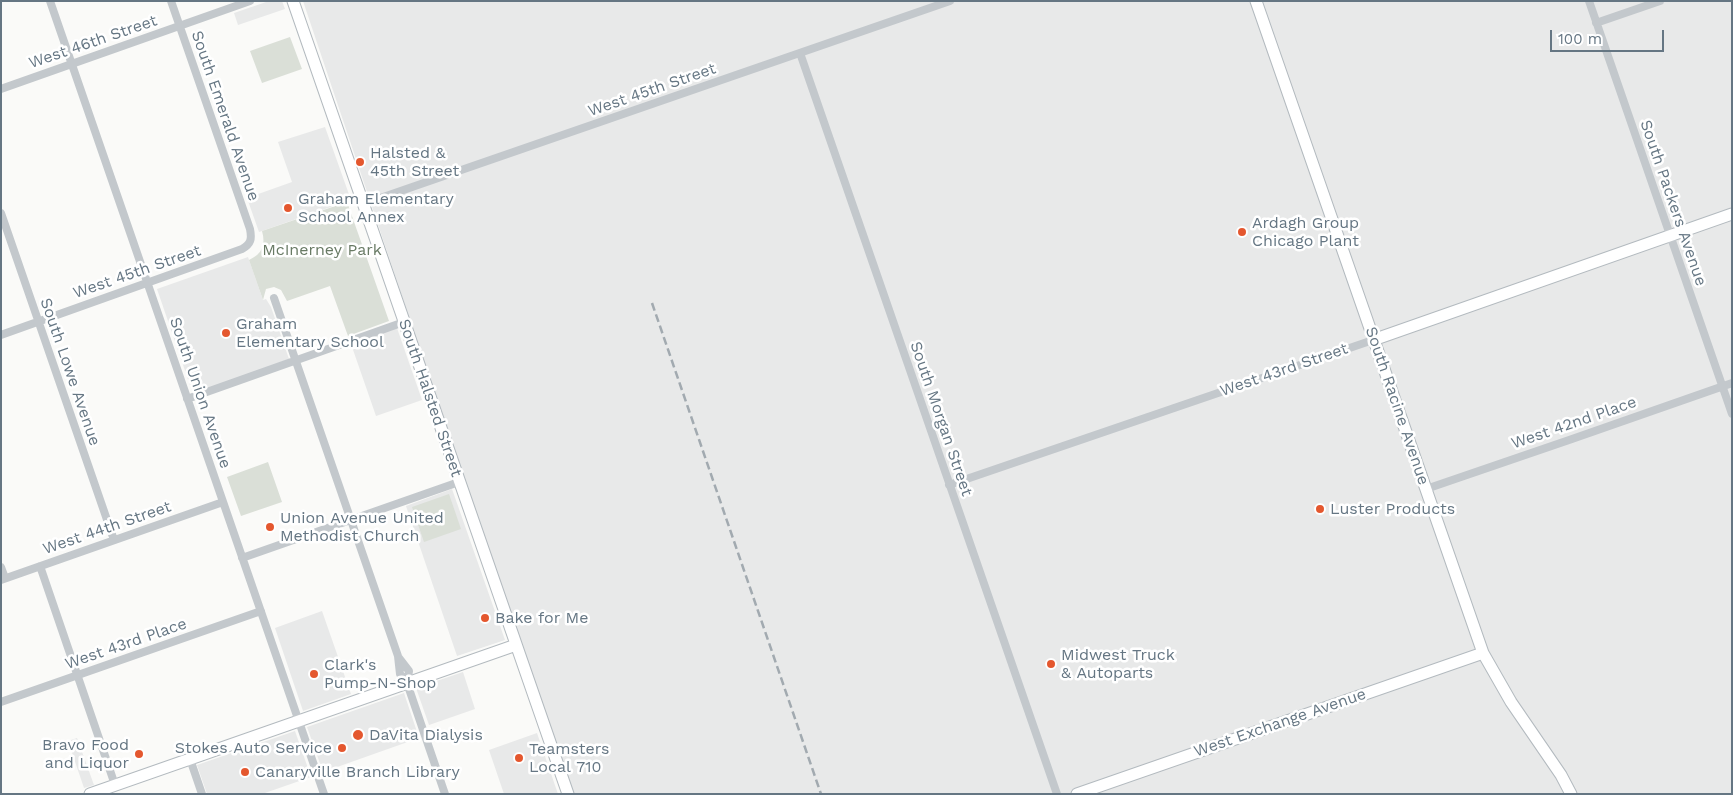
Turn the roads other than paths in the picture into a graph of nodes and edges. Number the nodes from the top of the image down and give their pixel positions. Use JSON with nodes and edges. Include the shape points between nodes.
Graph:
{"nodes":[{"id":1,"x":50,"y":1,"type":"edge"},
{"id":2,"x":171,"y":1,"type":"edge"},
{"id":3,"x":250,"y":1,"type":"edge"},
{"id":4,"x":293,"y":1,"type":"edge"},
{"id":5,"x":950,"y":1,"type":"edge"},
{"id":6,"x":1256,"y":1,"type":"edge"},
{"id":7,"x":1589,"y":1,"type":"edge"},
{"id":8,"x":1660,"y":1,"type":"edge"},
{"id":9,"x":1596,"y":23,"type":"junction"},
{"id":10,"x":180,"y":26,"type":"junction"},
{"id":11,"x":800,"y":53,"type":"junction"},
{"id":12,"x":71,"y":64,"type":"junction"},
{"id":13,"x":1,"y":89,"type":"edge"},
{"id":14,"x":363,"y":204,"type":"junction"},
{"id":15,"x":1,"y":213,"type":"edge"},
{"id":16,"x":1732,"y":214,"type":"edge"},
{"id":17,"x":1669,"y":235,"type":"junction"},
{"id":18,"x":250,"y":241,"type":"joint"},
{"id":19,"x":147,"y":283,"type":"junction"},
{"id":20,"x":274,"y":298,"type":"dead end"},
{"id":21,"x":39,"y":322,"type":"junction"},
{"id":22,"x":404,"y":322,"type":"junction"},
{"id":23,"x":1,"y":335,"type":"edge"},
{"id":24,"x":1373,"y":340,"type":"junction"},
{"id":25,"x":296,"y":361,"type":"junction"},
{"id":26,"x":1732,"y":383,"type":"edge"},
{"id":27,"x":1722,"y":386,"type":"junction"},
{"id":28,"x":187,"y":399,"type":"junction"},
{"id":29,"x":1732,"y":414,"type":"edge"},
{"id":30,"x":459,"y":482,"type":"junction"},
{"id":31,"x":949,"y":485,"type":"junction"},
{"id":32,"x":1426,"y":489,"type":"junction"},
{"id":33,"x":223,"y":502,"type":"junction"},
{"id":34,"x":351,"y":520,"type":"junction"},
{"id":35,"x":114,"y":540,"type":"junction"},
{"id":36,"x":242,"y":558,"type":"junction"},
{"id":37,"x":40,"y":566,"type":"junction"},
{"id":38,"x":1,"y":567,"type":"edge"},
{"id":39,"x":3,"y":579,"type":"edge"},
{"id":40,"x":260,"y":611,"type":"junction"},
{"id":41,"x":516,"y":645,"type":"junction"},
{"id":42,"x":1482,"y":653,"type":"junction"},
{"id":43,"x":77,"y":675,"type":"junction"},
{"id":44,"x":407,"y":683,"type":"junction"},
{"id":45,"x":1,"y":702,"type":"edge"},
{"id":46,"x":298,"y":721,"type":"junction"},
{"id":47,"x":190,"y":759,"type":"junction"},
{"id":48,"x":115,"y":785,"type":"junction"},
{"id":49,"x":90,"y":794,"type":"edge"},
{"id":50,"x":202,"y":794,"type":"edge"},
{"id":51,"x":324,"y":794,"type":"edge"},
{"id":52,"x":446,"y":794,"type":"edge"},
{"id":53,"x":568,"y":794,"type":"edge"},
{"id":54,"x":1057,"y":794,"type":"edge"},
{"id":55,"x":1077,"y":794,"type":"edge"},
{"id":56,"x":1571,"y":794,"type":"edge"}],
"edges":[{"from":1,"to":12,"type":"street","name":"South Union Avenue"},
{"from":2,"to":10,"type":"street","name":"South Emerald Avenue"},
{"from":3,"to":10,"type":"street","name":"West 46th Street"},
{"from":4,"to":14,"type":"street","name":"South Halsted Street"},
{"from":5,"to":11,"type":"street","name":"West 45th Street"},
{"from":6,"to":24,"type":"street","name":"South Racine Avenue"},
{"from":7,"to":9,"type":"street","name":"South Packers Avenue"},
{"from":8,"to":9,"type":"street"},
{"from":9,"to":17,"type":"street","name":"South Packers Avenue"},
{"from":10,"to":12,"type":"street","name":"West 46th Street"},
{"from":10,"to":18,"type":"street","name":"South Emerald Avenue","via":[[250,229]]},
{"from":11,"to":14,"type":"street","name":"West 45th Street"},
{"from":11,"to":31,"type":"street","name":"South Morgan Street"},
{"from":12,"to":13,"type":"street","name":"West 46th Street"},
{"from":12,"to":19,"type":"street","name":"South Union Avenue"},
{"from":14,"to":22,"type":"street","name":"South Halsted Street"},
{"from":15,"to":21,"type":"street","name":"South Lowe Avenue"},
{"from":16,"to":17,"type":"street","name":"West 43rd Street"},
{"from":17,"to":24,"type":"street","name":"West 43rd Street"},
{"from":17,"to":27,"type":"street","name":"South Packers Avenue"},
{"from":18,"to":19,"type":"street","name":"West 45th Street","via":[[242,250]]},
{"from":19,"to":21,"type":"street","name":"West 45th Street"},
{"from":19,"to":28,"type":"street","name":"South Union Avenue"},
{"from":20,"to":25,"type":"street"},
{"from":21,"to":23,"type":"street","name":"West 45th Street"},
{"from":21,"to":35,"type":"street","name":"South Lowe Avenue"},
{"from":22,"to":25,"type":"street"},
{"from":22,"to":30,"type":"street","name":"South Halsted Street"},
{"from":24,"to":31,"type":"street","name":"West 43rd Street"},
{"from":24,"to":32,"type":"street","name":"South Racine Avenue"},
{"from":25,"to":28,"type":"street"},
{"from":25,"to":34,"type":"street"},
{"from":26,"to":27,"type":"street","name":"West 42nd Place"},
{"from":27,"to":29,"type":"street","name":"South Packers Avenue"},
{"from":27,"to":32,"type":"street","name":"West 42nd Place"},
{"from":28,"to":33,"type":"street","name":"South Union Avenue"},
{"from":30,"to":34,"type":"street"},
{"from":30,"to":41,"type":"street","name":"South Halsted Street"},
{"from":31,"to":54,"type":"street","name":"South Morgan Street"},
{"from":32,"to":42,"type":"street","name":"South Racine Avenue"},
{"from":33,"to":35,"type":"street","name":"West 44th Street"},
{"from":33,"to":36,"type":"street","name":"South Union Avenue"},
{"from":34,"to":36,"type":"street"},
{"from":34,"to":44,"type":"street","via":[[398,656],[409,671]]},
{"from":35,"to":37,"type":"street","name":"West 44th Street"},
{"from":36,"to":40,"type":"street","name":"South Union Avenue"},
{"from":37,"to":39,"type":"street","name":"West 44th Street"},
{"from":37,"to":43,"type":"street"},
{"from":38,"to":39,"type":"street"},
{"from":40,"to":43,"type":"street","name":"West 43rd Place"},
{"from":40,"to":46,"type":"street","name":"South Union Avenue"},
{"from":41,"to":44,"type":"street"},
{"from":41,"to":53,"type":"street","name":"South Halsted Street"},
{"from":42,"to":55,"type":"street","name":"West Exchange Avenue"},
{"from":42,"to":56,"type":"street","name":"South Racine Avenue"},
{"from":43,"to":45,"type":"street","name":"West 43rd Place"},
{"from":43,"to":48,"type":"street"},
{"from":44,"to":46,"type":"street"},
{"from":44,"to":52,"type":"street"},
{"from":46,"to":47,"type":"street"},
{"from":46,"to":51,"type":"street","name":"South Union Avenue"},
{"from":47,"to":48,"type":"street"},
{"from":47,"to":50,"type":"street"},
{"from":48,"to":49,"type":"street"}]}
